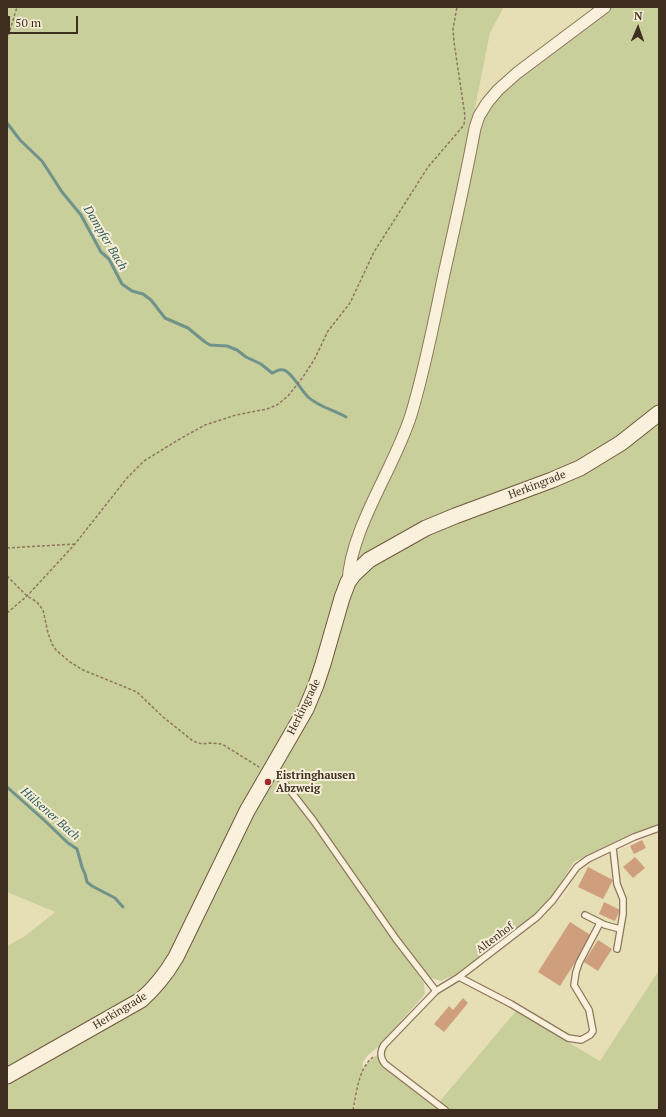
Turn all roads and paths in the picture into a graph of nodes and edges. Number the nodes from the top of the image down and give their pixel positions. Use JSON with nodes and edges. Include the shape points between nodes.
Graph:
{"nodes":[{"id":1,"x":17,"y":7,"type":"edge"},
{"id":2,"x":457,"y":7,"type":"edge"},
{"id":3,"x":605,"y":7,"type":"edge"},
{"id":4,"x":7,"y":40,"type":"edge"},
{"id":5,"x":659,"y":414,"type":"edge"},
{"id":6,"x":75,"y":544,"type":"junction"},
{"id":7,"x":7,"y":548,"type":"edge"},
{"id":8,"x":7,"y":576,"type":"edge"},
{"id":9,"x":348,"y":582,"type":"junction"},
{"id":10,"x":27,"y":596,"type":"junction"},
{"id":11,"x":7,"y":613,"type":"edge"},
{"id":12,"x":269,"y":773,"type":"junction"},
{"id":13,"x":659,"y":828,"type":"edge"},
{"id":14,"x":613,"y":848,"type":"junction"},
{"id":15,"x":585,"y":915,"type":"dead end"},
{"id":16,"x":600,"y":923,"type":"junction"},
{"id":17,"x":620,"y":929,"type":"junction"},
{"id":18,"x":617,"y":949,"type":"dead end"},
{"id":19,"x":459,"y":978,"type":"junction"},
{"id":20,"x":436,"y":991,"type":"junction"},
{"id":21,"x":381,"y":1053,"type":"junction"},
{"id":22,"x":7,"y":1076,"type":"edge"},
{"id":23,"x":354,"y":1110,"type":"edge"},
{"id":24,"x":445,"y":1110,"type":"edge"}],
"edges":[{"from":1,"to":4,"type":"path"},
{"from":2,"to":6,"type":"path","via":[[453,29],[465,116],[464,125],[428,167],[374,252],[350,303],[328,331],[303,377],[277,405],[205,425],[144,461],[127,478]]},
{"from":3,"to":9,"type":"street","via":[[517,73],[498,90],[479,116],[431,338],[411,415],[364,522],[349,568]]},
{"from":5,"to":9,"type":"main road","name":"Herkingrade","via":[[621,444],[580,468],[414,534],[369,560]]},
{"from":6,"to":7,"type":"path"},
{"from":6,"to":10,"type":"path"},
{"from":8,"to":10,"type":"path"},
{"from":9,"to":12,"type":"main road","name":"Herkingrade","via":[[316,686],[306,709]]},
{"from":10,"to":11,"type":"path"},
{"from":10,"to":12,"type":"path","via":[[37,602],[43,610],[52,644],[70,662],[83,670],[138,692],[163,717],[193,741],[227,746]]},
{"from":12,"to":20,"type":"lane","via":[[282,780],[313,820],[396,940]]},
{"from":12,"to":22,"type":"main road","name":"Herkingrade","via":[[247,811],[176,957],[159,983],[141,1000]]},
{"from":13,"to":14,"type":"lane","name":"Altenhof"},
{"from":14,"to":17,"type":"lane","via":[[617,884],[622,899]]},
{"from":14,"to":19,"type":"lane","name":"Altenhof","via":[[576,867],[538,917]]},
{"from":15,"to":16,"type":"lane"},
{"from":16,"to":17,"type":"lane"},
{"from":16,"to":19,"type":"lane","via":[[576,972],[574,985],[589,1010],[593,1031],[590,1036],[581,1040],[568,1038],[511,1004]]},
{"from":17,"to":18,"type":"lane"},
{"from":19,"to":20,"type":"lane","name":"Altenhof"},
{"from":20,"to":21,"type":"lane","name":"Altenhof","via":[[384,1045]]},
{"from":21,"to":23,"type":"path","via":[[372,1057],[363,1070]]},
{"from":21,"to":24,"type":"lane","via":[[383,1062]]}]}
